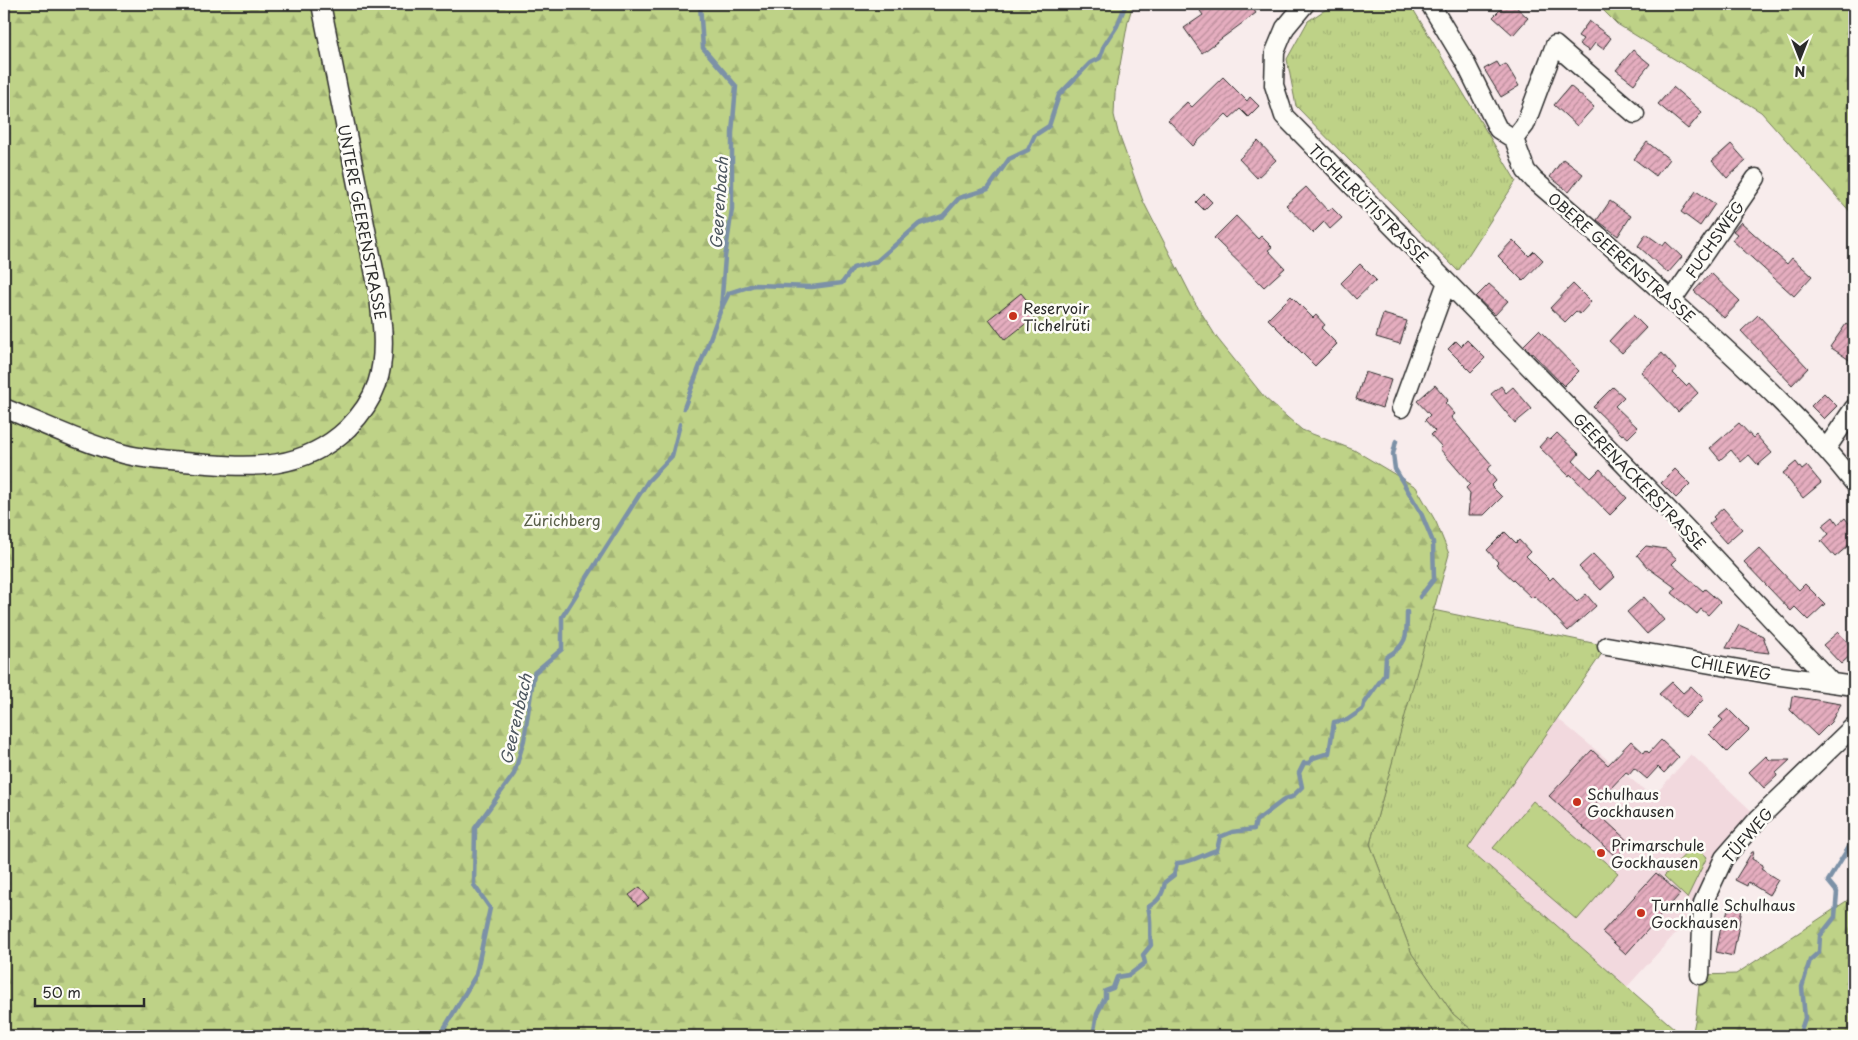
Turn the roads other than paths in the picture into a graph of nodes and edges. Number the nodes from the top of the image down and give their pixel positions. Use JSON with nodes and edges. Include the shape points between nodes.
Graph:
{"nodes":[{"id":1,"x":321,"y":4,"type":"edge"},
{"id":2,"x":1305,"y":4,"type":"edge"},
{"id":3,"x":1430,"y":4,"type":"edge"},
{"id":4,"x":1635,"y":114,"type":"dead end"},
{"id":5,"x":1514,"y":139,"type":"junction"},
{"id":6,"x":1756,"y":178,"type":"dead end"},
{"id":7,"x":1447,"y":282,"type":"junction"},
{"id":8,"x":1672,"y":300,"type":"junction"},
{"id":9,"x":4,"y":408,"type":"edge"},
{"id":10,"x":1401,"y":408,"type":"dead end"},
{"id":11,"x":1854,"y":408,"type":"edge"},
{"id":12,"x":1826,"y":449,"type":"junction"},
{"id":13,"x":1854,"y":483,"type":"edge"},
{"id":14,"x":1607,"y":646,"type":"dead end"},
{"id":15,"x":1830,"y":681,"type":"junction"},
{"id":16,"x":1854,"y":686,"type":"edge"},
{"id":17,"x":1854,"y":726,"type":"edge"},
{"id":18,"x":1700,"y":975,"type":"dead end"}],
"edges":[{"from":1,"to":9,"type":"street","name":"UNTERE GEERENSTRASSE","via":[[382,323],[379,375],[361,413],[334,440],[307,456],[276,464],[236,467],[160,461],[122,453],[78,439]]},
{"from":2,"to":7,"type":"street","name":"TICHELRÜTISTRASSE","via":[[1284,28],[1275,52],[1274,85],[1284,116]]},
{"from":3,"to":5,"type":"street","name":"OBERE GEERENSTRASSE","via":[[1465,62],[1498,129]]},
{"from":4,"to":5,"type":"street","via":[[1555,45],[1525,125]]},
{"from":5,"to":8,"type":"street","name":"OBERE GEERENSTRASSE","via":[[1526,171],[1534,180]]},
{"from":6,"to":8,"type":"street","name":"FUCHSWEG"},
{"from":7,"to":10,"type":"street"},
{"from":7,"to":15,"type":"street","name":"GEERENACKERSTRASSE"},
{"from":8,"to":12,"type":"street","name":"OBERE GEERENSTRASSE","via":[[1748,369]]},
{"from":11,"to":12,"type":"street"},
{"from":12,"to":13,"type":"street","name":"OBERE GEERENSTRASSE"},
{"from":14,"to":15,"type":"street","name":"CHILEWEG","via":[[1774,675]]},
{"from":15,"to":16,"type":"street","name":"CHILEWEG"},
{"from":17,"to":18,"type":"street","name":"TÜFWEG","via":[[1759,818],[1724,858],[1703,903]]}]}
